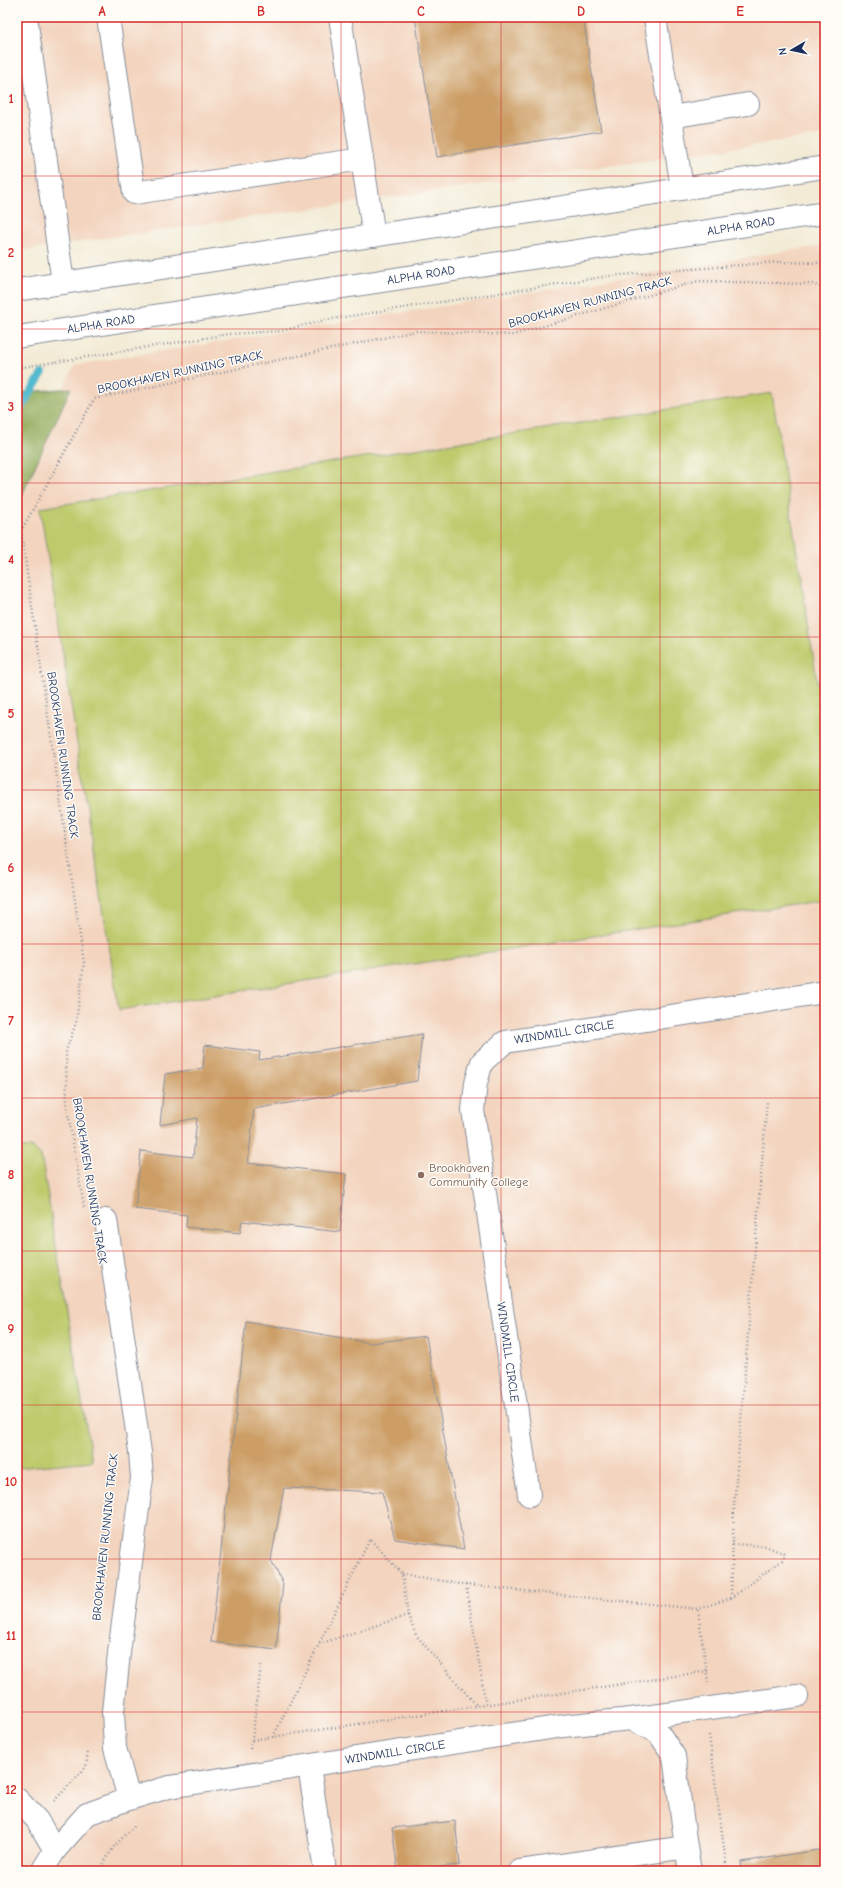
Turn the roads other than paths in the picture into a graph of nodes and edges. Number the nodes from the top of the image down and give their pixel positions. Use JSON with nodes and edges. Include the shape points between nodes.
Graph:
{"nodes":[{"id":1,"x":26,"y":17,"type":"edge"},
{"id":2,"x":108,"y":17,"type":"edge"},
{"id":3,"x":340,"y":17,"type":"edge"},
{"id":4,"x":655,"y":17,"type":"edge"},
{"id":5,"x":748,"y":104,"type":"dead end"},
{"id":6,"x":671,"y":117,"type":"junction"},
{"id":7,"x":362,"y":159,"type":"junction"},
{"id":8,"x":825,"y":167,"type":"edge"},
{"id":9,"x":682,"y":188,"type":"junction"},
{"id":10,"x":825,"y":213,"type":"edge"},
{"id":11,"x":374,"y":236,"type":"junction"},
{"id":12,"x":63,"y":283,"type":"junction"},
{"id":13,"x":17,"y":290,"type":"edge"},
{"id":14,"x":17,"y":337,"type":"edge"},
{"id":15,"x":825,"y":992,"type":"edge"},
{"id":16,"x":106,"y":1220,"type":"dead end"},
{"id":17,"x":529,"y":1495,"type":"dead end"},
{"id":18,"x":797,"y":1696,"type":"dead end"},
{"id":19,"x":631,"y":1719,"type":"junction"},
{"id":20,"x":309,"y":1766,"type":"junction"},
{"id":21,"x":17,"y":1799,"type":"edge"},
{"id":22,"x":129,"y":1799,"type":"junction"},
{"id":23,"x":686,"y":1847,"type":"junction"},
{"id":24,"x":55,"y":1850,"type":"junction"},
{"id":25,"x":42,"y":1871,"type":"edge"},
{"id":26,"x":325,"y":1871,"type":"edge"},
{"id":27,"x":520,"y":1871,"type":"edge"},
{"id":28,"x":690,"y":1871,"type":"edge"}],
"edges":[{"from":1,"to":12,"type":"street"},
{"from":2,"to":7,"type":"street","via":[[134,193]]},
{"from":3,"to":7,"type":"street"},
{"from":4,"to":6,"type":"street"},
{"from":5,"to":6,"type":"street"},
{"from":6,"to":9,"type":"street"},
{"from":7,"to":11,"type":"street"},
{"from":8,"to":9,"type":"street"},
{"from":9,"to":11,"type":"street"},
{"from":10,"to":14,"type":"street","name":"ALPHA ROAD"},
{"from":11,"to":12,"type":"street"},
{"from":12,"to":13,"type":"street"},
{"from":15,"to":17,"type":"street","name":"WINDMILL CIRCLE","via":[[505,1042],[482,1062],[476,1083],[473,1110]]},
{"from":16,"to":22,"type":"street","via":[[142,1478],[113,1712],[115,1748]]},
{"from":18,"to":19,"type":"street","name":"WINDMILL CIRCLE"},
{"from":19,"to":20,"type":"street","name":"WINDMILL CIRCLE","via":[[563,1726]]},
{"from":19,"to":23,"type":"street","via":[[658,1732],[674,1756]]},
{"from":20,"to":22,"type":"street","name":"WINDMILL CIRCLE","via":[[169,1787]]},
{"from":20,"to":26,"type":"street"},
{"from":21,"to":24,"type":"street","via":[[37,1820]]},
{"from":22,"to":24,"type":"street","name":"WINDMILL CIRCLE","via":[[87,1814]]},
{"from":23,"to":27,"type":"street"},
{"from":23,"to":28,"type":"street"},
{"from":24,"to":25,"type":"street","name":"WINDMILL CIRCLE"}]}
